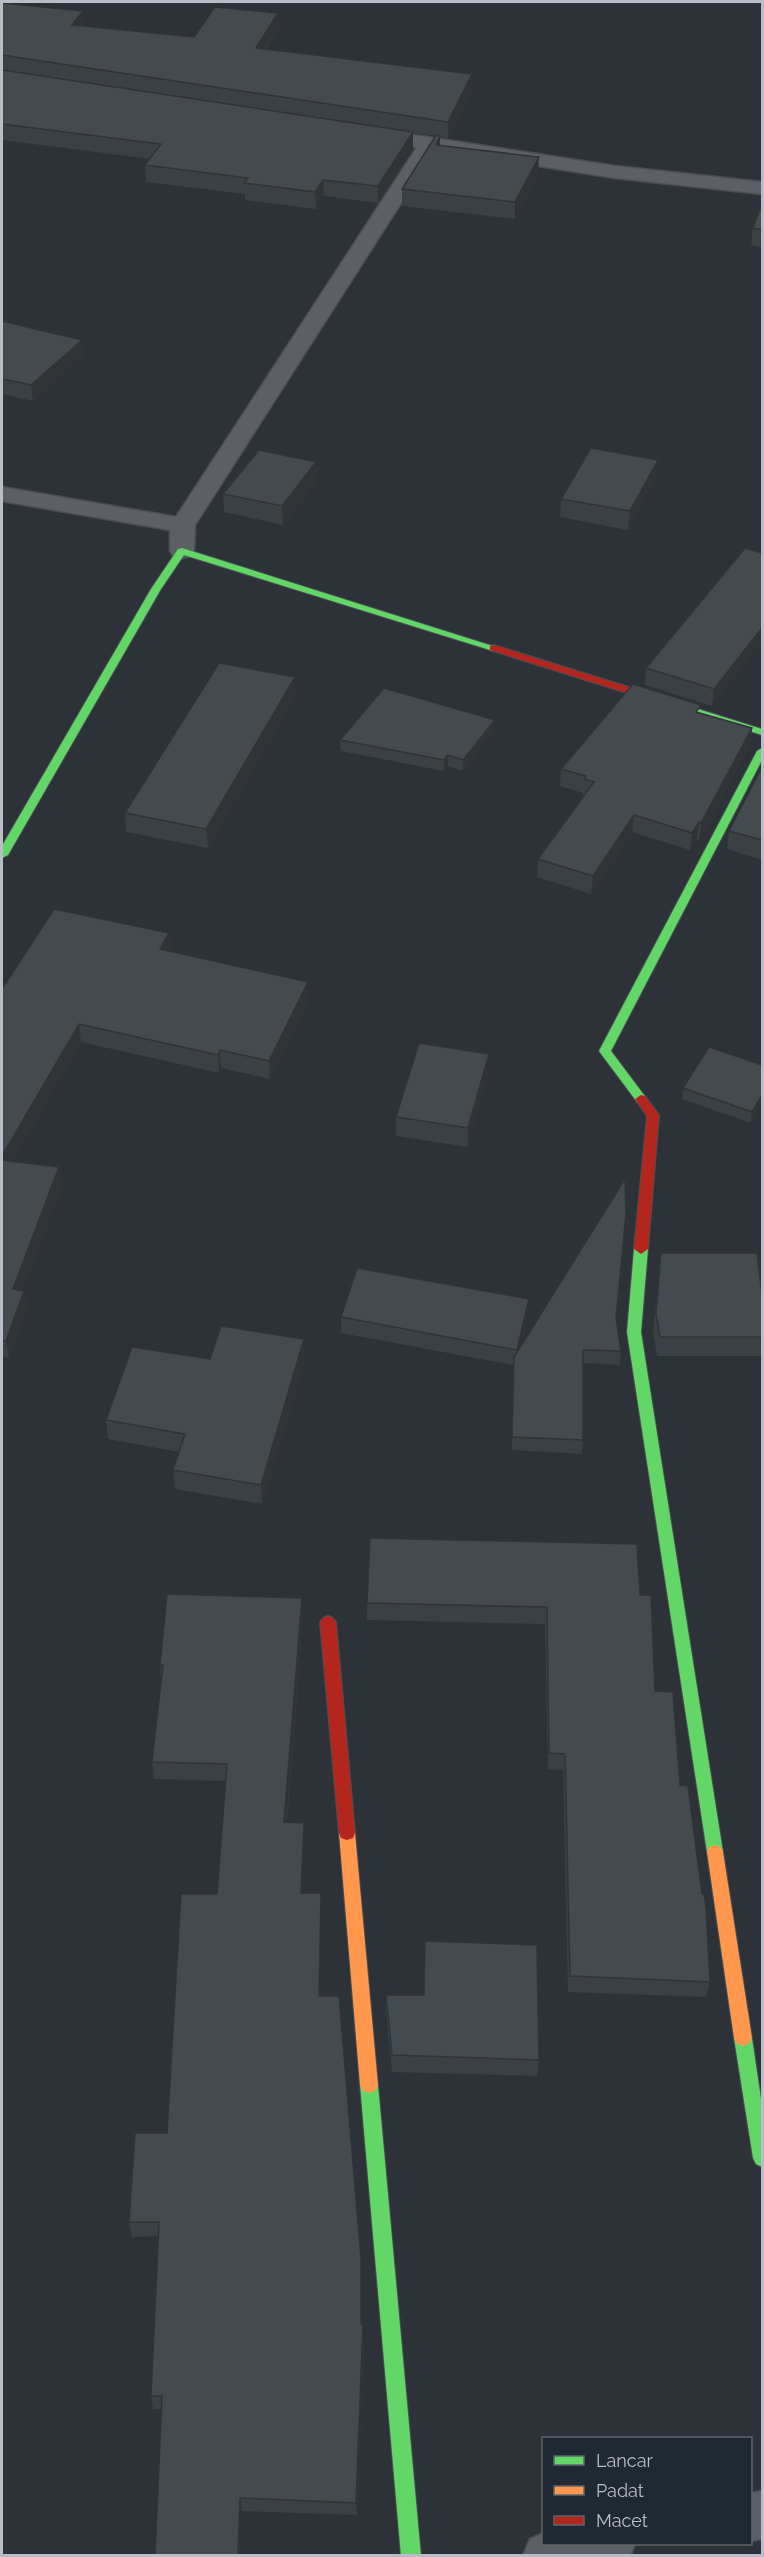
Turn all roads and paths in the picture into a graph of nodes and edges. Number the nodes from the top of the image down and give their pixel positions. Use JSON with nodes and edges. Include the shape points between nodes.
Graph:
{"nodes":[{"id":1,"x":349,"y":131,"type":"edge"},
{"id":2,"x":430,"y":143,"type":"junction"},
{"id":3,"x":762,"y":188,"type":"edge"},
{"id":4,"x":2,"y":494,"type":"edge"},
{"id":5,"x":183,"y":525,"type":"junction"},
{"id":6,"x":182,"y":551,"type":"junction"},
{"id":7,"x":762,"y":732,"type":"edge"},
{"id":8,"x":762,"y":751,"type":"edge"},
{"id":9,"x":2,"y":855,"type":"edge"},
{"id":10,"x":328,"y":1622,"type":"dead end"},
{"id":11,"x":762,"y":2158,"type":"edge"},
{"id":12,"x":606,"y":2545,"type":"edge"},
{"id":13,"x":411,"y":2556,"type":"edge"},
{"id":14,"x":547,"y":2556,"type":"edge"}],
"edges":[{"from":1,"to":2,"type":"street"},
{"from":2,"to":3,"type":"street","via":[[615,172]]},
{"from":2,"to":5,"type":"street"},
{"from":4,"to":5,"type":"street"},
{"from":5,"to":6,"type":"street"},
{"from":6,"to":7,"type":"street"},
{"from":6,"to":9,"type":"street","via":[[156,589]]},
{"from":8,"to":11,"type":"street","via":[[605,1051],[653,1115],[634,1332]]},
{"from":10,"to":13,"type":"street"},
{"from":12,"to":14,"type":"street"}]}
